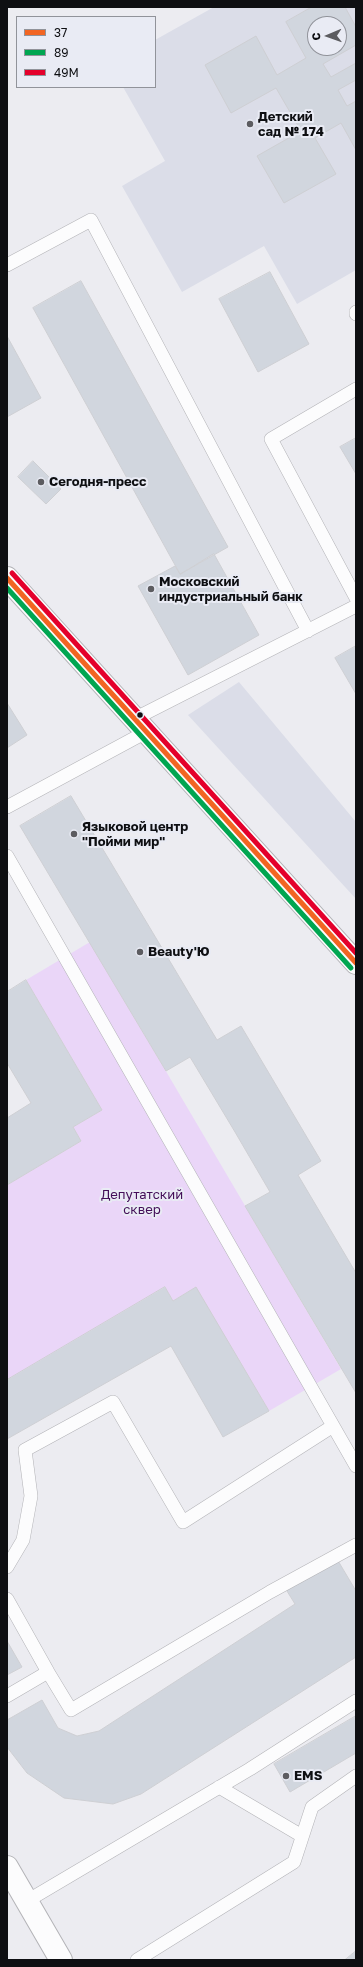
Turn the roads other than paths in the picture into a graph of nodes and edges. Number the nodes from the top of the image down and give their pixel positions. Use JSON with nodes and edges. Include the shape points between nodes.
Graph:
{"nodes":[{"id":1,"x":7,"y":265,"type":"edge"},
{"id":2,"x":356,"y":389,"type":"edge"},
{"id":3,"x":7,"y":578,"type":"edge"},
{"id":4,"x":356,"y":598,"type":"edge"},
{"id":5,"x":356,"y":606,"type":"edge"},
{"id":6,"x":308,"y":631,"type":"junction"},
{"id":7,"x":140,"y":725,"type":"junction"},
{"id":8,"x":7,"y":807,"type":"edge"},
{"id":9,"x":7,"y":856,"type":"edge"},
{"id":10,"x":356,"y":963,"type":"edge"},
{"id":11,"x":333,"y":1426,"type":"junction"},
{"id":12,"x":356,"y":1466,"type":"edge"},
{"id":13,"x":356,"y":1545,"type":"edge"},
{"id":14,"x":7,"y":1567,"type":"edge"},
{"id":15,"x":7,"y":1599,"type":"edge"},
{"id":16,"x":48,"y":1672,"type":"junction"},
{"id":17,"x":7,"y":1696,"type":"edge"},
{"id":18,"x":356,"y":1701,"type":"edge"},
{"id":19,"x":356,"y":1776,"type":"edge"},
{"id":20,"x":219,"y":1786,"type":"junction"},
{"id":21,"x":302,"y":1836,"type":"junction"},
{"id":22,"x":7,"y":1867,"type":"edge"},
{"id":23,"x":27,"y":1901,"type":"junction"},
{"id":24,"x":61,"y":1960,"type":"edge"},
{"id":25,"x":137,"y":1960,"type":"edge"}],
"edges":[{"from":1,"to":6,"type":"lane","via":[[91,220]]},
{"from":2,"to":4,"type":"lane","via":[[271,439]]},
{"from":3,"to":7,"type":"street"},
{"from":5,"to":6,"type":"lane"},
{"from":6,"to":7,"type":"lane"},
{"from":7,"to":8,"type":"lane"},
{"from":7,"to":10,"type":"street"},
{"from":9,"to":11,"type":"lane"},
{"from":11,"to":12,"type":"lane"},
{"from":11,"to":14,"type":"lane","via":[[183,1522],[113,1402],[26,1450],[31,1496],[23,1540]]},
{"from":13,"to":16,"type":"lane","via":[[270,1592],[71,1710]]},
{"from":15,"to":16,"type":"lane"},
{"from":16,"to":17,"type":"lane"},
{"from":18,"to":20,"type":"lane"},
{"from":19,"to":21,"type":"lane","via":[[312,1807]]},
{"from":20,"to":21,"type":"lane"},
{"from":20,"to":23,"type":"lane"},
{"from":21,"to":25,"type":"lane","via":[[294,1862]]},
{"from":22,"to":23,"type":"street"},
{"from":23,"to":24,"type":"street"}]}
